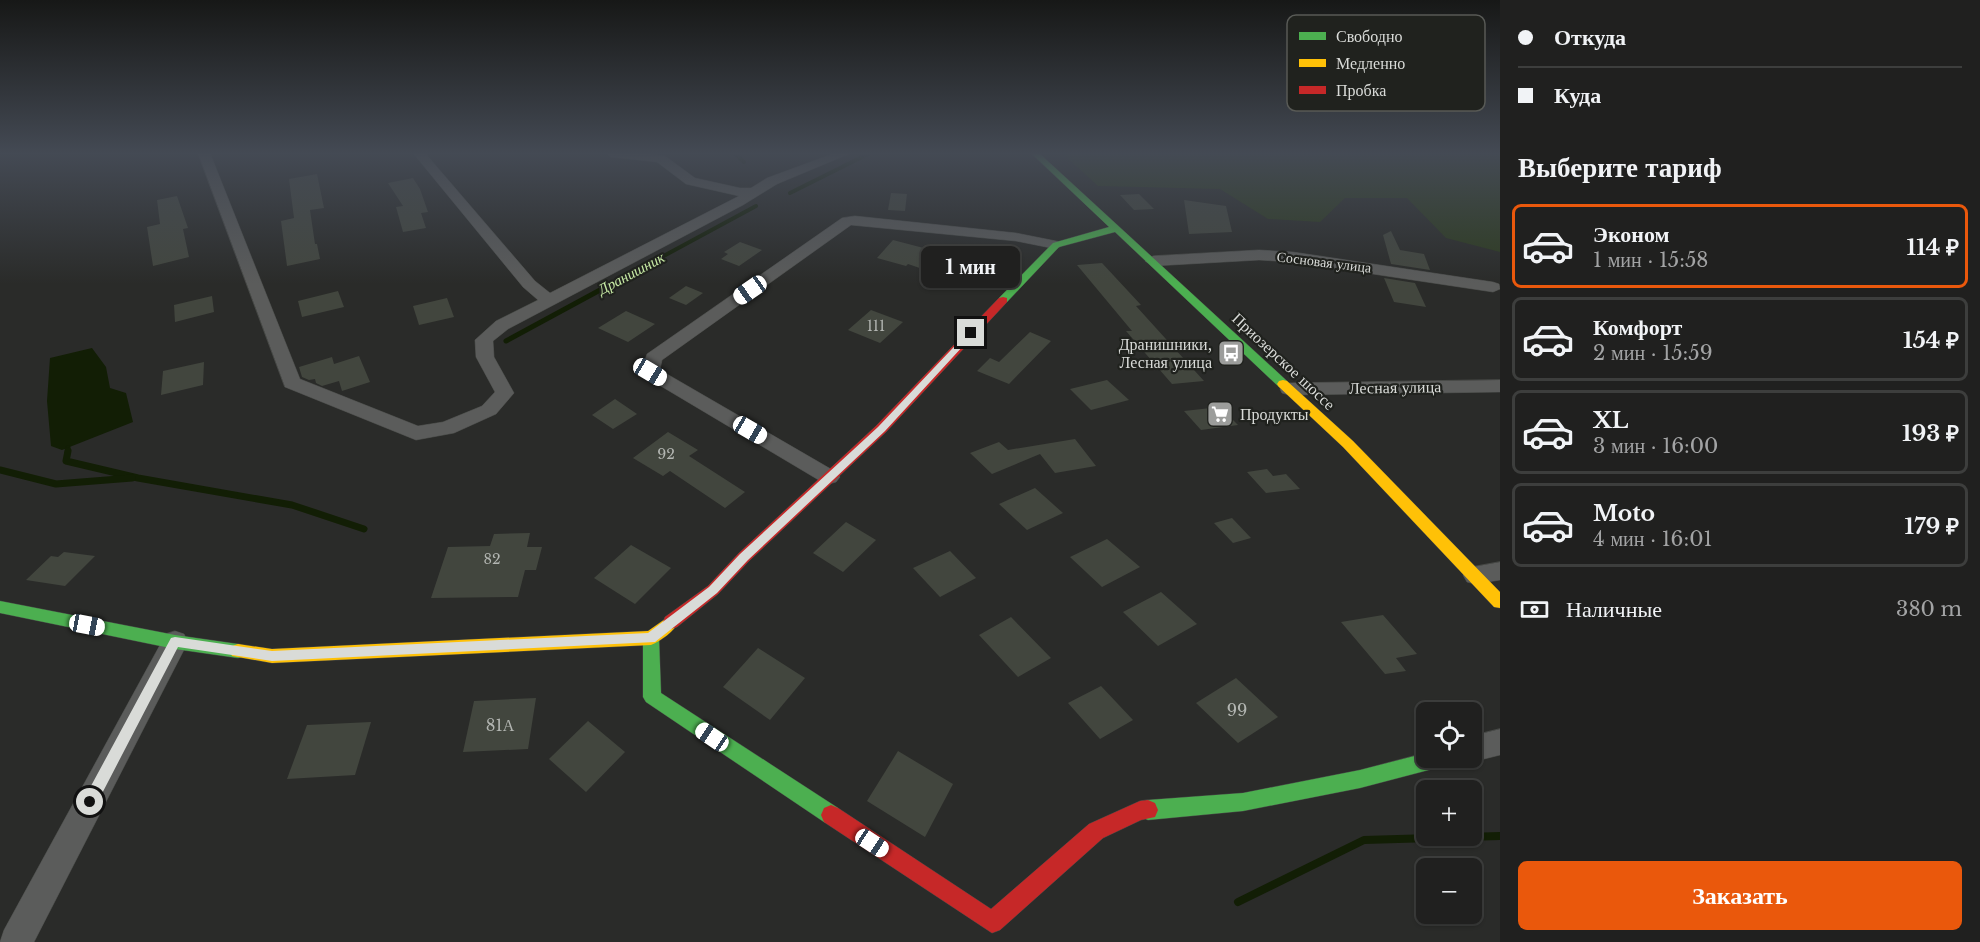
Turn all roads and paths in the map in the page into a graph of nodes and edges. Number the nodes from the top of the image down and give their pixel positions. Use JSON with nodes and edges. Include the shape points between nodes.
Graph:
{"nodes":[{"id":1,"x":221,"y":197,"type":"edge"},
{"id":2,"x":456,"y":197,"type":"edge"},
{"id":3,"x":746,"y":197,"type":"edge"},
{"id":4,"x":1083,"y":197,"type":"edge"},
{"id":5,"x":1118,"y":229,"type":"junction"},
{"id":6,"x":1056,"y":245,"type":"junction"},
{"id":7,"x":1153,"y":261,"type":"junction"},
{"id":8,"x":1493,"y":287,"type":"dead end"},
{"id":9,"x":548,"y":300,"type":"junction"},
{"id":10,"x":1500,"y":386,"type":"edge"},
{"id":11,"x":1289,"y":389,"type":"junction"},
{"id":12,"x":829,"y":477,"type":"junction"},
{"id":13,"x":1500,"y":571,"type":"edge"},
{"id":14,"x":1475,"y":575,"type":"junction"},
{"id":15,"x":1500,"y":602,"type":"edge"},
{"id":16,"x":0,"y":607,"type":"edge"},
{"id":17,"x":651,"y":638,"type":"junction"},
{"id":18,"x":175,"y":642,"type":"junction"},
{"id":19,"x":1500,"y":742,"type":"edge"},
{"id":20,"x":1482,"y":746,"type":"edge"},
{"id":21,"x":1416,"y":764,"type":"edge"},
{"id":22,"x":16,"y":942,"type":"edge"}],
"edges":[{"from":1,"to":9,"type":"street","via":[[292,383],[416,433],[447,428],[489,410],[505,393],[485,357],[484,340],[502,325]]},
{"from":2,"to":9,"type":"street","via":[[529,284]]},
{"from":3,"to":9,"type":"street"},
{"from":4,"to":5,"type":"street","name":"Приозерское шоссе"},
{"from":5,"to":6,"type":"street"},
{"from":5,"to":7,"type":"street","name":"Приозерское шоссе"},
{"from":6,"to":12,"type":"street","via":[[881,429]]},
{"from":6,"to":12,"type":"street","via":[[1016,237],[847,221],[652,358],[650,372]]},
{"from":7,"to":8,"type":"street","name":"Сосновая улица","via":[[1293,257]]},
{"from":7,"to":11,"type":"street","name":"Приозерское шоссе"},
{"from":10,"to":11,"type":"street","name":"Лесная улица"},
{"from":11,"to":14,"type":"street","name":"Приозерское шоссе"},
{"from":12,"to":17,"type":"street","via":[[713,590]]},
{"from":13,"to":14,"type":"street"},
{"from":14,"to":15,"type":"street","name":"Приозерское шоссе"},
{"from":16,"to":18,"type":"street"},
{"from":17,"to":18,"type":"street","via":[[272,656]]},
{"from":17,"to":21,"type":"street","via":[[652,697],[992,922],[1096,831],[1140,811],[1243,802]]},
{"from":18,"to":22,"type":"street"},
{"from":19,"to":20,"type":"street"}]}
